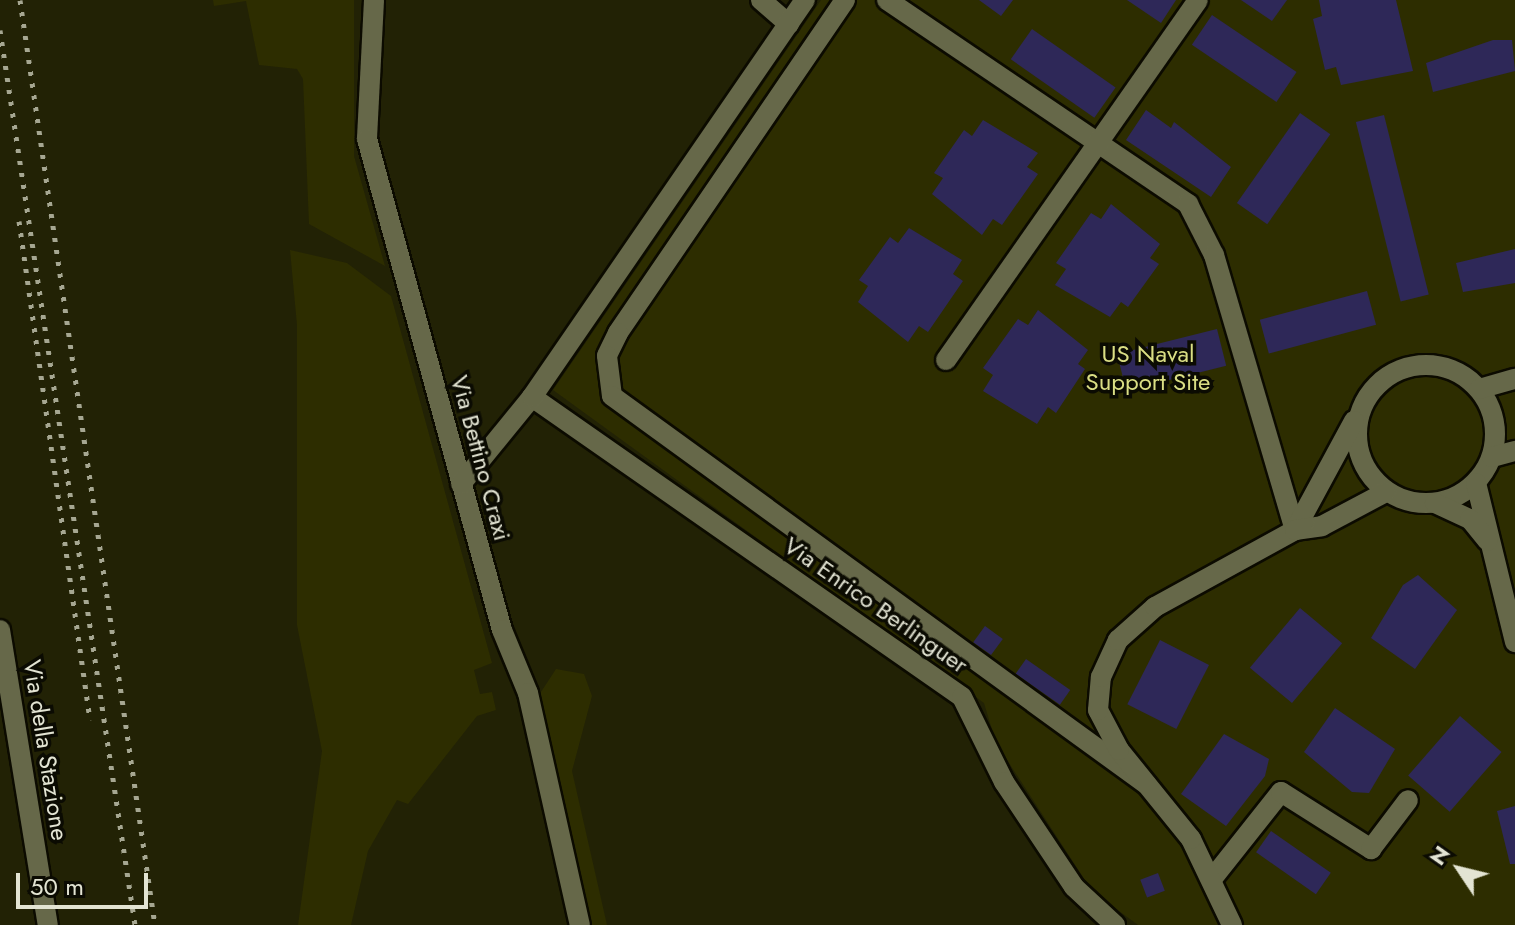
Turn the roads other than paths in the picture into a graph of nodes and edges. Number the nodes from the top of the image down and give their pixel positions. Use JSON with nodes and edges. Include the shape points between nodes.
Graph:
{"nodes":[{"id":1,"x":374,"y":0,"type":"edge"},
{"id":2,"x":761,"y":0,"type":"edge"},
{"id":3,"x":805,"y":0,"type":"edge"},
{"id":4,"x":1198,"y":0,"type":"edge"},
{"id":5,"x":889,"y":1,"type":"edge"},
{"id":6,"x":847,"y":3,"type":"edge"},
{"id":7,"x":789,"y":24,"type":"junction"},
{"id":8,"x":1098,"y":143,"type":"junction"},
{"id":9,"x":946,"y":360,"type":"dead end"},
{"id":10,"x":1515,"y":379,"type":"edge"},
{"id":11,"x":1479,"y":389,"type":"junction"},
{"id":12,"x":532,"y":397,"type":"junction"},
{"id":13,"x":1364,"y":401,"type":"junction"},
{"id":14,"x":1515,"y":451,"type":"edge"},
{"id":15,"x":1492,"y":457,"type":"junction"},
{"id":16,"x":1476,"y":483,"type":"junction"},
{"id":17,"x":461,"y":484,"type":"junction"},
{"id":18,"x":1386,"y":492,"type":"junction"},
{"id":19,"x":1435,"y":503,"type":"junction"},
{"id":20,"x":1295,"y":530,"type":"junction"},
{"id":21,"x":1491,"y":544,"type":"junction"},
{"id":22,"x":0,"y":630,"type":"edge"},
{"id":23,"x":1515,"y":642,"type":"edge"},
{"id":24,"x":1146,"y":784,"type":"junction"},
{"id":25,"x":1408,"y":800,"type":"dead end"},
{"id":26,"x":1212,"y":879,"type":"junction"},
{"id":27,"x":48,"y":925,"type":"edge"},
{"id":28,"x":580,"y":925,"type":"edge"},
{"id":29,"x":1115,"y":925,"type":"edge"},
{"id":30,"x":1232,"y":925,"type":"edge"}],
"edges":[{"from":1,"to":17,"type":"street","name":"Via Bettino Craxi","via":[[367,139]]},
{"from":2,"to":7,"type":"street"},
{"from":3,"to":7,"type":"street"},
{"from":4,"to":8,"type":"street"},
{"from":5,"to":8,"type":"street"},
{"from":6,"to":24,"type":"street","via":[[618,333],[607,356],[612,396]]},
{"from":7,"to":12,"type":"street"},
{"from":8,"to":9,"type":"street"},
{"from":8,"to":20,"type":"street","via":[[1188,204],[1203,225]]},
{"from":10,"to":11,"type":"street"},
{"from":11,"to":13,"type":"street","via":[[1451,370],[1418,365],[1387,377]]},
{"from":11,"to":15,"type":"street","via":[[1491,410]]},
{"from":12,"to":17,"type":"street"},
{"from":12,"to":29,"type":"street","name":"Via Enrico Berlinguer","via":[[962,697],[992,765],[1074,887]]},
{"from":13,"to":18,"type":"street","via":[[1357,431],[1361,461]]},
{"from":13,"to":20,"type":"street"},
{"from":14,"to":15,"type":"street"},
{"from":15,"to":16,"type":"street"},
{"from":16,"to":19,"type":"street"},
{"from":16,"to":21,"type":"street"},
{"from":17,"to":28,"type":"street","name":"Via Bettino Craxi","via":[[528,693]]},
{"from":18,"to":19,"type":"street"},
{"from":18,"to":20,"type":"street","via":[[1322,526]]},
{"from":19,"to":21,"type":"street","via":[[1470,519]]},
{"from":20,"to":24,"type":"street","via":[[1155,607],[1118,640],[1101,677],[1098,710]]},
{"from":21,"to":23,"type":"street"},
{"from":22,"to":27,"type":"street","name":"Via della Stazione"},
{"from":24,"to":26,"type":"street","via":[[1191,839]]},
{"from":25,"to":26,"type":"street","via":[[1371,849],[1281,792]]},
{"from":26,"to":30,"type":"street"}]}
